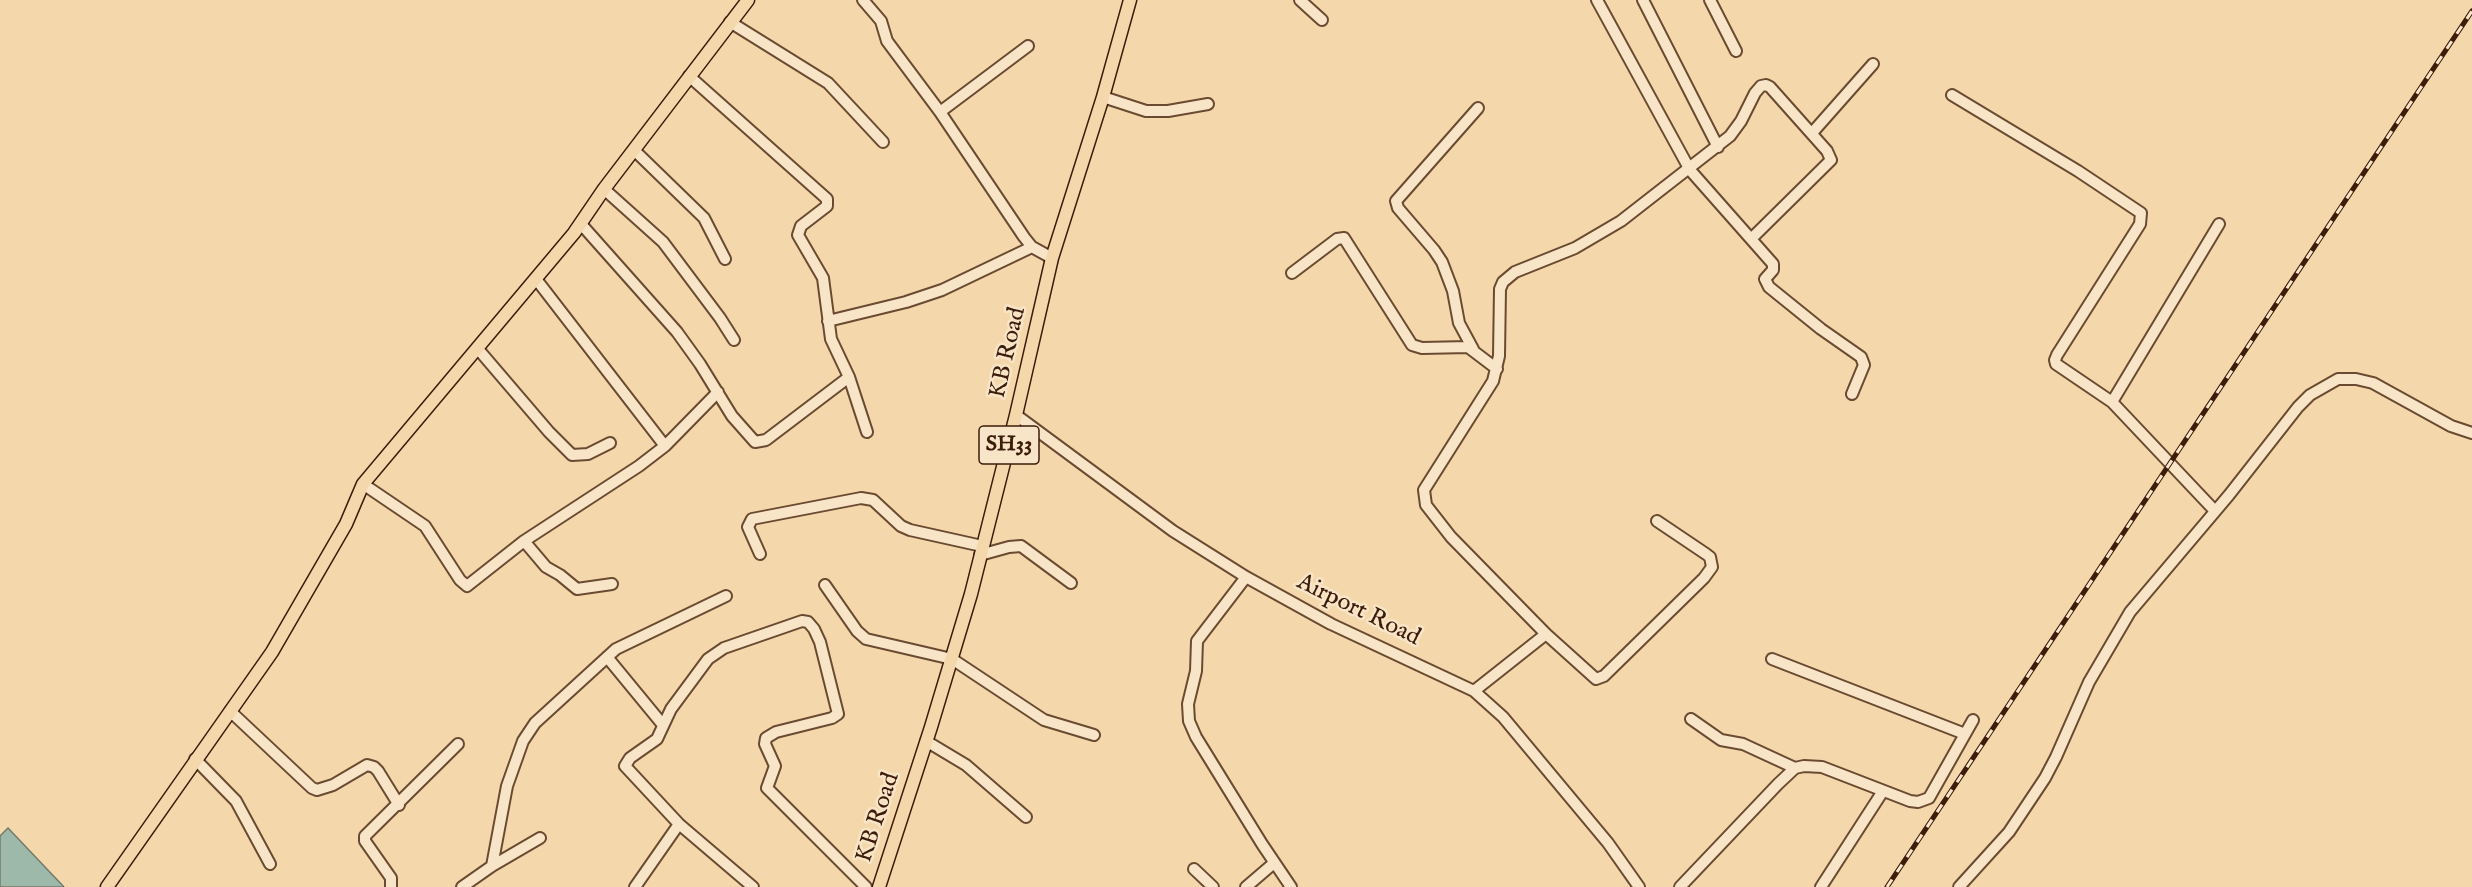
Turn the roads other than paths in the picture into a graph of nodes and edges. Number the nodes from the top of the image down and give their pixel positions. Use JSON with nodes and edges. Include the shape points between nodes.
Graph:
{"nodes":[{"id":1,"x":748,"y":0,"type":"edge"},
{"id":2,"x":863,"y":0,"type":"edge"},
{"id":3,"x":1130,"y":0,"type":"edge"},
{"id":4,"x":1300,"y":0,"type":"edge"},
{"id":5,"x":1597,"y":0,"type":"edge"},
{"id":6,"x":1643,"y":0,"type":"edge"},
{"id":7,"x":1710,"y":0,"type":"edge"},
{"id":8,"x":1322,"y":20,"type":"dead end"},
{"id":9,"x":730,"y":22,"type":"junction"},
{"id":10,"x":1028,"y":46,"type":"dead end"},
{"id":11,"x":1736,"y":51,"type":"dead end"},
{"id":12,"x":1873,"y":64,"type":"dead end"},
{"id":13,"x":689,"y":76,"type":"junction"},
{"id":14,"x":1952,"y":95,"type":"dead end"},
{"id":15,"x":1103,"y":97,"type":"junction"},
{"id":16,"x":1208,"y":104,"type":"dead end"},
{"id":17,"x":1478,"y":108,"type":"dead end"},
{"id":18,"x":940,"y":112,"type":"junction"},
{"id":19,"x":1812,"y":133,"type":"junction"},
{"id":20,"x":883,"y":142,"type":"dead end"},
{"id":21,"x":1718,"y":147,"type":"junction"},
{"id":22,"x":634,"y":150,"type":"junction"},
{"id":23,"x":1689,"y":170,"type":"junction"},
{"id":24,"x":604,"y":189,"type":"junction"},
{"id":25,"x":580,"y":224,"type":"junction"},
{"id":26,"x":2219,"y":224,"type":"dead end"},
{"id":27,"x":1752,"y":238,"type":"junction"},
{"id":28,"x":1032,"y":247,"type":"junction"},
{"id":29,"x":1053,"y":258,"type":"junction"},
{"id":30,"x":725,"y":259,"type":"dead end"},
{"id":31,"x":1292,"y":273,"type":"dead end"},
{"id":32,"x":536,"y":279,"type":"junction"},
{"id":33,"x":828,"y":321,"type":"junction"},
{"id":34,"x":734,"y":340,"type":"dead end"},
{"id":35,"x":478,"y":349,"type":"junction"},
{"id":36,"x":1473,"y":349,"type":"junction"},
{"id":37,"x":1497,"y":369,"type":"junction"},
{"id":38,"x":849,"y":377,"type":"junction"},
{"id":39,"x":718,"y":392,"type":"junction"},
{"id":40,"x":1852,"y":394,"type":"dead end"},
{"id":41,"x":2112,"y":402,"type":"junction"},
{"id":42,"x":1016,"y":415,"type":"junction"},
{"id":43,"x":867,"y":432,"type":"dead end"},
{"id":44,"x":2472,"y":433,"type":"edge"},
{"id":45,"x":610,"y":443,"type":"dead end"},
{"id":46,"x":665,"y":446,"type":"junction"},
{"id":47,"x":363,"y":484,"type":"junction"},
{"id":48,"x":2215,"y":511,"type":"junction"},
{"id":49,"x":1657,"y":520,"type":"dead end"},
{"id":50,"x":524,"y":541,"type":"junction"},
{"id":51,"x":981,"y":551,"type":"junction"},
{"id":52,"x":760,"y":554,"type":"dead end"},
{"id":53,"x":1246,"y":577,"type":"junction"},
{"id":54,"x":1071,"y":583,"type":"dead end"},
{"id":55,"x":612,"y":584,"type":"dead end"},
{"id":56,"x":825,"y":585,"type":"dead end"},
{"id":57,"x":726,"y":596,"type":"dead end"},
{"id":58,"x":1546,"y":634,"type":"junction"},
{"id":59,"x":607,"y":657,"type":"junction"},
{"id":60,"x":952,"y":659,"type":"junction"},
{"id":61,"x":1772,"y":659,"type":"dead end"},
{"id":62,"x":1474,"y":690,"type":"junction"},
{"id":63,"x":230,"y":711,"type":"junction"},
{"id":64,"x":1691,"y":719,"type":"dead end"},
{"id":65,"x":1972,"y":720,"type":"dead end"},
{"id":66,"x":663,"y":725,"type":"junction"},
{"id":67,"x":1965,"y":734,"type":"junction"},
{"id":68,"x":1094,"y":735,"type":"dead end"},
{"id":69,"x":926,"y":741,"type":"junction"},
{"id":70,"x":458,"y":744,"type":"dead end"},
{"id":71,"x":195,"y":759,"type":"junction"},
{"id":72,"x":1796,"y":768,"type":"junction"},
{"id":73,"x":1883,"y":791,"type":"junction"},
{"id":74,"x":399,"y":805,"type":"junction"},
{"id":75,"x":1026,"y":817,"type":"dead end"},
{"id":76,"x":679,"y":824,"type":"junction"},
{"id":77,"x":540,"y":838,"type":"dead end"},
{"id":78,"x":1274,"y":863,"type":"junction"},
{"id":79,"x":270,"y":864,"type":"dead end"},
{"id":80,"x":492,"y":866,"type":"junction"},
{"id":81,"x":1194,"y":869,"type":"dead end"},
{"id":82,"x":107,"y":887,"type":"edge"},
{"id":83,"x":391,"y":887,"type":"edge"},
{"id":84,"x":462,"y":887,"type":"edge"},
{"id":85,"x":635,"y":887,"type":"edge"},
{"id":86,"x":753,"y":887,"type":"edge"},
{"id":87,"x":866,"y":887,"type":"edge"},
{"id":88,"x":879,"y":887,"type":"edge"},
{"id":89,"x":1213,"y":887,"type":"edge"},
{"id":90,"x":1246,"y":887,"type":"edge"},
{"id":91,"x":1291,"y":887,"type":"edge"},
{"id":92,"x":1639,"y":887,"type":"edge"},
{"id":93,"x":1680,"y":887,"type":"edge"},
{"id":94,"x":1821,"y":887,"type":"edge"},
{"id":95,"x":1959,"y":887,"type":"edge"}],
"edges":[{"from":1,"to":9,"type":"main road"},
{"from":2,"to":18,"type":"street","via":[[881,21],[887,41]]},
{"from":3,"to":15,"type":"main road","name":"KB Road","number":"SH33"},
{"from":4,"to":8,"type":"street"},
{"from":5,"to":23,"type":"street"},
{"from":6,"to":21,"type":"street"},
{"from":7,"to":11,"type":"street"},
{"from":9,"to":13,"type":"main road"},
{"from":9,"to":20,"type":"street","via":[[828,83]]},
{"from":10,"to":18,"type":"street"},
{"from":12,"to":19,"type":"street"},
{"from":13,"to":22,"type":"main road"},
{"from":13,"to":33,"type":"street","via":[[827,199],[827,206],[801,226],[798,235],[823,278]]},
{"from":14,"to":41,"type":"street","via":[[2141,213],[2140,224],[2055,360]]},
{"from":15,"to":16,"type":"street","via":[[1146,111]]},
{"from":15,"to":29,"type":"main road","name":"KB Road","number":"SH33"},
{"from":17,"to":36,"type":"street","via":[[1396,201],[1442,262],[1453,291],[1458,324]]},
{"from":18,"to":28,"type":"street"},
{"from":19,"to":21,"type":"street","via":[[1770,87],[1761,86],[1737,129]]},
{"from":19,"to":27,"type":"street","via":[[1830,155],[1828,165]]},
{"from":21,"to":23,"type":"street"},
{"from":22,"to":24,"type":"main road"},
{"from":22,"to":30,"type":"street","via":[[704,218]]},
{"from":23,"to":27,"type":"street"},
{"from":23,"to":37,"type":"street","via":[[1604,233],[1508,276],[1500,289]]},
{"from":24,"to":25,"type":"main road"},
{"from":24,"to":34,"type":"street","via":[[663,242]]},
{"from":25,"to":32,"type":"main road"},
{"from":25,"to":39,"type":"street","via":[[676,332]]},
{"from":26,"to":41,"type":"street"},
{"from":27,"to":40,"type":"street","via":[[1773,264],[1765,279],[1769,287],[1861,357],[1864,365]]},
{"from":28,"to":29,"type":"street"},
{"from":28,"to":33,"type":"street","via":[[942,290]]},
{"from":29,"to":42,"type":"main road","name":"KB Road","number":"SH33"},
{"from":31,"to":36,"type":"street","via":[[1337,239],[1344,238],[1412,345]]},
{"from":32,"to":35,"type":"main road"},
{"from":32,"to":46,"type":"street"},
{"from":33,"to":38,"type":"street","via":[[831,339]]},
{"from":35,"to":45,"type":"street","via":[[572,455],[588,454]]},
{"from":35,"to":47,"type":"main road"},
{"from":36,"to":37,"type":"street"},
{"from":37,"to":58,"type":"street","via":[[1487,394],[1428,480],[1424,499],[1451,537]]},
{"from":38,"to":39,"type":"street","via":[[758,443],[732,416]]},
{"from":38,"to":43,"type":"street"},
{"from":39,"to":46,"type":"street"},
{"from":41,"to":48,"type":"street"},
{"from":42,"to":51,"type":"main road","name":"KB Road","number":"SH33"},
{"from":42,"to":53,"type":"street","name":"Airport Road","via":[[1173,531]]},
{"from":44,"to":48,"type":"street","via":[[2451,426],[2373,383],[2338,379],[2298,407]]},
{"from":46,"to":50,"type":"street"},
{"from":47,"to":50,"type":"street","via":[[425,526],[464,585],[474,582]]},
{"from":47,"to":63,"type":"main road","via":[[346,524],[284,632]]},
{"from":48,"to":95,"type":"street","via":[[2130,612],[2089,681],[2045,778],[2009,832]]},
{"from":49,"to":58,"type":"street","via":[[1710,557],[1712,567],[1704,578],[1600,678],[1590,675]]},
{"from":50,"to":55,"type":"street","via":[[546,567],[577,589]]},
{"from":51,"to":52,"type":"street","via":[[910,530],[894,521],[873,500],[861,498],[752,519],[748,527]]},
{"from":51,"to":54,"type":"street","via":[[1021,546]]},
{"from":51,"to":60,"type":"main road","name":"KB Road","number":"SH33"},
{"from":53,"to":62,"type":"street","name":"Airport Road","via":[[1331,624]]},
{"from":53,"to":78,"type":"street","via":[[1197,641],[1188,713],[1193,730]]},
{"from":56,"to":60,"type":"street","via":[[866,639]]},
{"from":57,"to":59,"type":"street","via":[[627,642]]},
{"from":58,"to":62,"type":"street"},
{"from":59,"to":66,"type":"street"},
{"from":59,"to":80,"type":"street","via":[[527,733],[507,786]]},
{"from":60,"to":68,"type":"street","via":[[1044,720]]},
{"from":60,"to":69,"type":"main road","name":"KB Road","number":"SH33"},
{"from":61,"to":67,"type":"street"},
{"from":62,"to":92,"type":"street","name":"Airport Road","via":[[1503,717],[1608,843]]},
{"from":63,"to":71,"type":"main road"},
{"from":63,"to":74,"type":"street","via":[[312,788],[333,785],[367,765],[378,771]]},
{"from":64,"to":72,"type":"street","via":[[1721,740],[1743,744]]},
{"from":65,"to":67,"type":"street"},
{"from":66,"to":76,"type":"street","via":[[657,739],[625,766]]},
{"from":66,"to":87,"type":"street","via":[[715,653],[795,622],[808,622],[820,642],[838,714],[766,738],[775,766],[767,788]]},
{"from":67,"to":73,"type":"street","via":[[1929,798],[1910,801]]},
{"from":69,"to":75,"type":"street","via":[[966,765]]},
{"from":69,"to":88,"type":"main road","name":"KB Road","number":"SH33"},
{"from":70,"to":74,"type":"street"},
{"from":71,"to":79,"type":"street","via":[[236,801]]},
{"from":71,"to":82,"type":"main road"},
{"from":72,"to":73,"type":"street","via":[[1822,767]]},
{"from":72,"to":93,"type":"street"},
{"from":73,"to":94,"type":"street"},
{"from":74,"to":83,"type":"street","via":[[368,832],[364,841],[387,870]]},
{"from":76,"to":85,"type":"street"},
{"from":76,"to":86,"type":"street"},
{"from":77,"to":80,"type":"street"},
{"from":78,"to":90,"type":"street"},
{"from":78,"to":91,"type":"street"},
{"from":80,"to":84,"type":"street"},
{"from":81,"to":89,"type":"street"}]}
